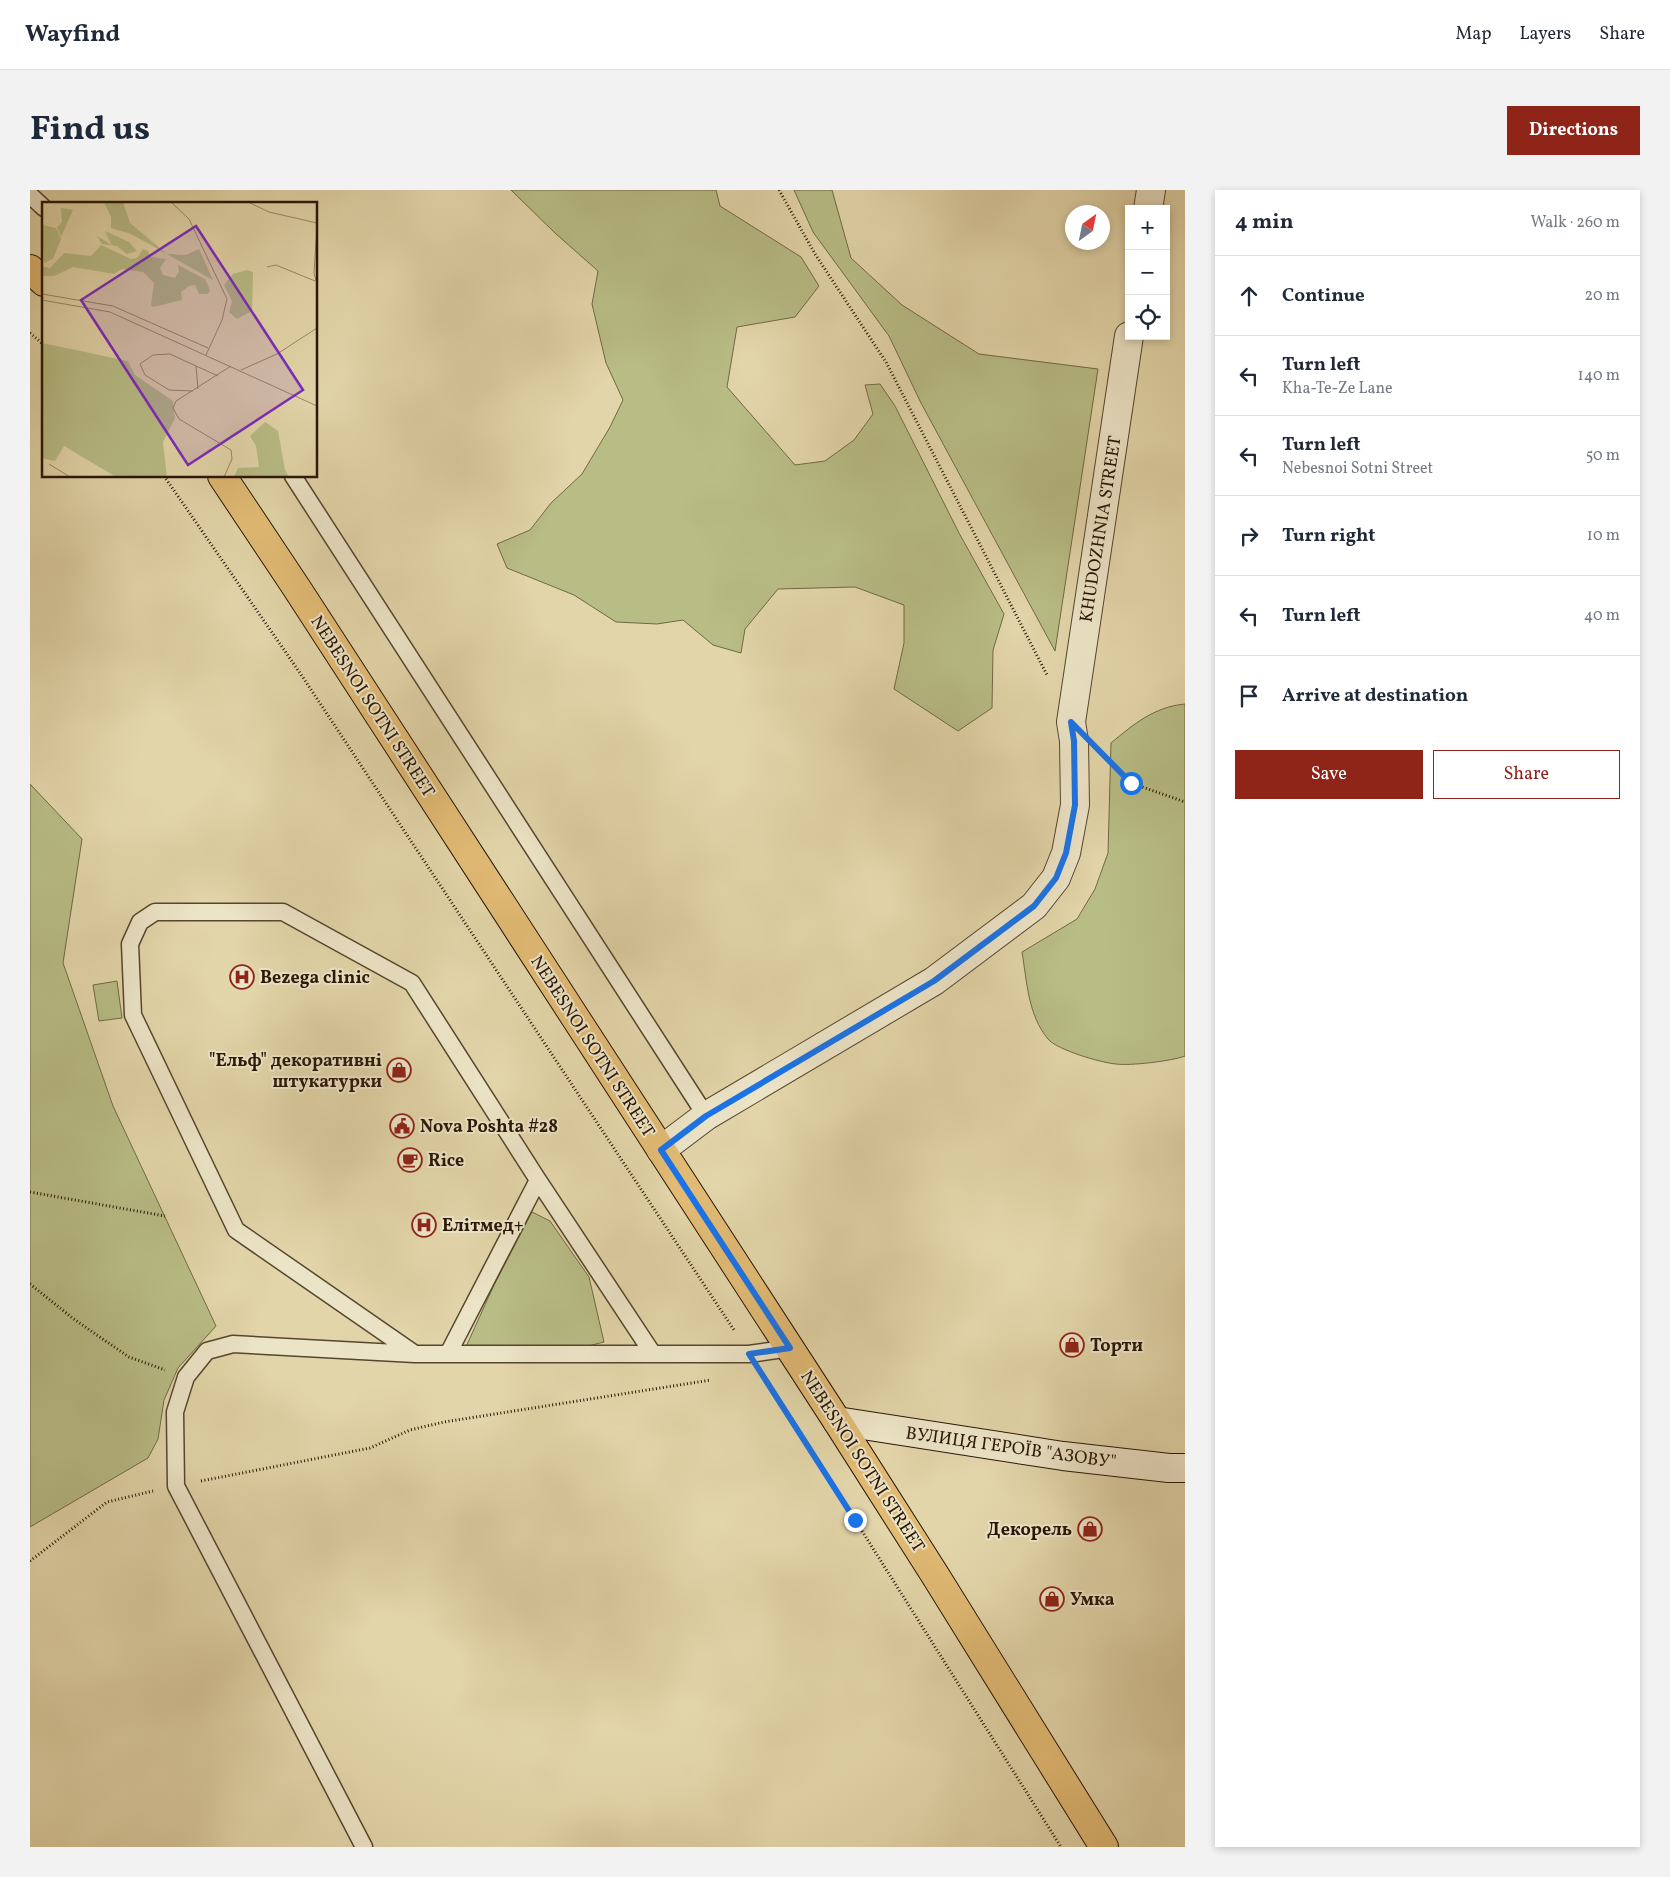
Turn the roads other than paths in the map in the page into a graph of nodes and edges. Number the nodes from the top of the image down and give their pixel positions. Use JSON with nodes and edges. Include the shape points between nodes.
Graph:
{"nodes":[{"id":1,"x":1151,"y":190,"type":"edge"},
{"id":2,"x":30,"y":195,"type":"edge"},
{"id":3,"x":1149,"y":205,"type":"edge"},
{"id":4,"x":42,"y":206,"type":"edge"},
{"id":5,"x":30,"y":269,"type":"edge"},
{"id":6,"x":42,"y":280,"type":"edge"},
{"id":7,"x":1128,"y":340,"type":"edge"},
{"id":8,"x":223,"y":478,"type":"edge"},
{"id":9,"x":293,"y":478,"type":"edge"},
{"id":10,"x":706,"y":1116,"type":"junction"},
{"id":11,"x":661,"y":1150,"type":"junction"},
{"id":12,"x":538,"y":1180,"type":"junction"},
{"id":13,"x":790,"y":1348,"type":"junction"},
{"id":14,"x":415,"y":1354,"type":"junction"},
{"id":15,"x":448,"y":1354,"type":"junction"},
{"id":16,"x":654,"y":1354,"type":"junction"},
{"id":17,"x":837,"y":1421,"type":"junction"},
{"id":18,"x":1185,"y":1468,"type":"edge"},
{"id":19,"x":364,"y":1847,"type":"edge"},
{"id":20,"x":1104,"y":1847,"type":"edge"}],
"edges":[{"from":1,"to":3,"type":"street"},
{"from":2,"to":4,"type":"lane"},
{"from":5,"to":6,"type":"main road"},
{"from":7,"to":10,"type":"street","name":"KHUDOZHNIA STREET","via":[[1071,722],[1075,805],[1066,853],[1056,878],[1034,906],[934,981]]},
{"from":8,"to":11,"type":"main road","name":"NEBESNOI SOTNI STREET"},
{"from":9,"to":10,"type":"lane"},
{"from":10,"to":11,"type":"street","name":"KHUDOZHNIA STREET"},
{"from":11,"to":13,"type":"main road","name":"NEBESNOI SOTNI STREET"},
{"from":12,"to":14,"type":"lane","via":[[412,983],[283,912],[155,912],[140,922],[130,944],[133,1015],[236,1230]]},
{"from":12,"to":15,"type":"lane"},
{"from":12,"to":16,"type":"lane"},
{"from":13,"to":16,"type":"lane","via":[[749,1354]]},
{"from":13,"to":17,"type":"main road","name":"NEBESNOI SOTNI STREET"},
{"from":14,"to":15,"type":"lane"},
{"from":14,"to":19,"type":"lane","via":[[233,1344],[207,1351],[186,1377],[174,1412],[176,1486]]},
{"from":15,"to":16,"type":"lane"},
{"from":17,"to":18,"type":"street","name":"ВУЛИЦЯ ГЕРОЇВ \"АЗОВУ\"","via":[[1063,1456]]},
{"from":17,"to":20,"type":"main road","name":"NEBESNOI SOTNI STREET"}]}
